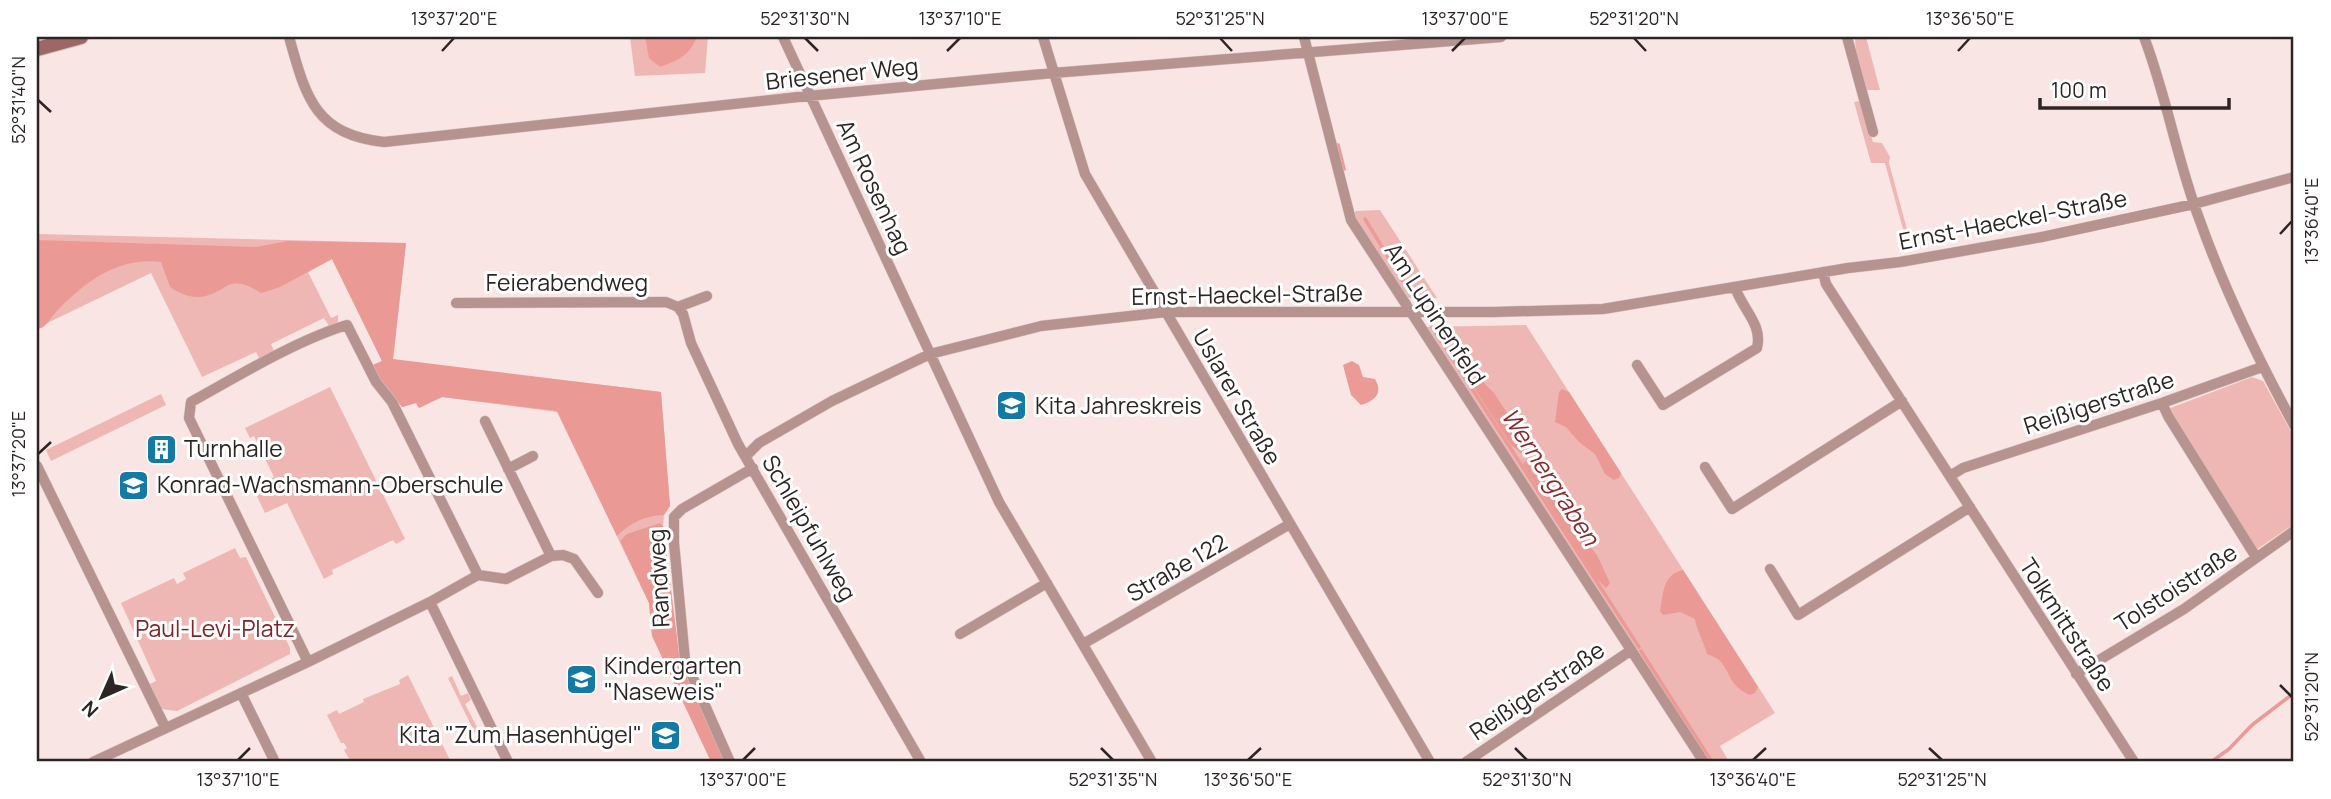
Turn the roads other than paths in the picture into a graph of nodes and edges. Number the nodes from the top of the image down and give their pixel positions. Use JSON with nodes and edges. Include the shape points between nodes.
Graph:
{"nodes":[{"id":1,"x":81,"y":37,"type":"edge"},
{"id":2,"x":289,"y":37,"type":"edge"},
{"id":3,"x":783,"y":37,"type":"edge"},
{"id":4,"x":1043,"y":37,"type":"edge"},
{"id":5,"x":1304,"y":37,"type":"edge"},
{"id":6,"x":1502,"y":37,"type":"edge"},
{"id":7,"x":1847,"y":37,"type":"edge"},
{"id":8,"x":2144,"y":37,"type":"edge"},
{"id":9,"x":37,"y":49,"type":"edge"},
{"id":10,"x":1308,"y":54,"type":"junction"},
{"id":11,"x":1053,"y":73,"type":"junction"},
{"id":12,"x":810,"y":96,"type":"junction"},
{"id":13,"x":1873,"y":132,"type":"dead end"},
{"id":14,"x":2294,"y":177,"type":"edge"},
{"id":15,"x":2194,"y":204,"type":"junction"},
{"id":16,"x":1823,"y":272,"type":"junction"},
{"id":17,"x":1735,"y":287,"type":"junction"},
{"id":18,"x":707,"y":296,"type":"dead end"},
{"id":19,"x":456,"y":303,"type":"dead end"},
{"id":20,"x":678,"y":307,"type":"junction"},
{"id":21,"x":1410,"y":311,"type":"junction"},
{"id":22,"x":1166,"y":312,"type":"junction"},
{"id":23,"x":930,"y":354,"type":"junction"},
{"id":24,"x":1637,"y":365,"type":"dead end"},
{"id":25,"x":2262,"y":367,"type":"junction"},
{"id":26,"x":1902,"y":401,"type":"junction"},
{"id":27,"x":2162,"y":403,"type":"junction"},
{"id":28,"x":485,"y":421,"type":"dead end"},
{"id":29,"x":2294,"y":425,"type":"edge"},
{"id":30,"x":533,"y":456,"type":"dead end"},
{"id":31,"x":746,"y":456,"type":"junction"},
{"id":32,"x":37,"y":466,"type":"edge"},
{"id":33,"x":1704,"y":467,"type":"dead end"},
{"id":34,"x":753,"y":468,"type":"junction"},
{"id":35,"x":509,"y":469,"type":"junction"},
{"id":36,"x":1950,"y":476,"type":"junction"},
{"id":37,"x":1969,"y":508,"type":"junction"},
{"id":38,"x":1290,"y":524,"type":"junction"},
{"id":39,"x":2294,"y":531,"type":"edge"},
{"id":40,"x":551,"y":556,"type":"junction"},
{"id":41,"x":2256,"y":557,"type":"junction"},
{"id":42,"x":1770,"y":569,"type":"dead end"},
{"id":43,"x":478,"y":575,"type":"junction"},
{"id":44,"x":1047,"y":583,"type":"junction"},
{"id":45,"x":598,"y":593,"type":"dead end"},
{"id":46,"x":430,"y":602,"type":"junction"},
{"id":47,"x":960,"y":634,"type":"dead end"},
{"id":48,"x":1083,"y":644,"type":"junction"},
{"id":49,"x":1630,"y":651,"type":"junction"},
{"id":50,"x":308,"y":662,"type":"junction"},
{"id":51,"x":2076,"y":674,"type":"junction"},
{"id":52,"x":241,"y":693,"type":"junction"},
{"id":53,"x":165,"y":727,"type":"junction"},
{"id":54,"x":93,"y":762,"type":"edge"},
{"id":55,"x":275,"y":762,"type":"edge"},
{"id":56,"x":508,"y":762,"type":"edge"},
{"id":57,"x":730,"y":762,"type":"edge"},
{"id":58,"x":921,"y":762,"type":"edge"},
{"id":59,"x":1152,"y":762,"type":"edge"},
{"id":60,"x":1430,"y":762,"type":"edge"},
{"id":61,"x":1466,"y":762,"type":"edge"},
{"id":62,"x":1704,"y":762,"type":"edge"},
{"id":63,"x":2133,"y":762,"type":"edge"}],
"edges":[{"from":1,"to":9,"type":"main road"},
{"from":2,"to":12,"type":"street","name":"Briesener Weg","via":[[310,101],[321,114],[346,134],[384,142]]},
{"from":3,"to":12,"type":"street","name":"Am Rosenhag"},
{"from":4,"to":11,"type":"street","name":"Uslarer Straße"},
{"from":5,"to":10,"type":"street","name":"Am Lupinenfeld"},
{"from":6,"to":10,"type":"street","name":"Briesener Weg"},
{"from":7,"to":13,"type":"street"},
{"from":8,"to":15,"type":"street"},
{"from":10,"to":11,"type":"street","name":"Briesener Weg"},
{"from":10,"to":21,"type":"street","name":"Am Lupinenfeld","via":[[1352,220]]},
{"from":11,"to":12,"type":"street","name":"Briesener Weg"},
{"from":11,"to":22,"type":"street","name":"Uslarer Straße","via":[[1084,174]]},
{"from":12,"to":23,"type":"street","name":"Am Rosenhag"},
{"from":14,"to":15,"type":"street","name":"Ernst-Haeckel-Straße"},
{"from":15,"to":16,"type":"street","name":"Ernst-Haeckel-Straße","via":[[2042,237]]},
{"from":15,"to":25,"type":"street"},
{"from":16,"to":17,"type":"street","name":"Ernst-Haeckel-Straße"},
{"from":16,"to":26,"type":"street","name":"Tolkmittstraße","via":[[1826,284]]},
{"from":17,"to":21,"type":"street","name":"Ernst-Haeckel-Straße","via":[[1603,309]]},
{"from":17,"to":24,"type":"street","via":[[1759,331],[1756,348],[1663,405]]},
{"from":18,"to":20,"type":"street"},
{"from":19,"to":20,"type":"street","name":"Feierabendweg","via":[[666,302]]},
{"from":20,"to":31,"type":"street","name":"Schleipfuhlweg","via":[[714,395]]},
{"from":21,"to":22,"type":"street","name":"Ernst-Haeckel-Straße"},
{"from":21,"to":49,"type":"street","name":"Am Lupinenfeld"},
{"from":22,"to":23,"type":"street","name":"Ernst-Haeckel-Straße","via":[[1041,326]]},
{"from":22,"to":38,"type":"street","name":"Uslarer Straße"},
{"from":23,"to":31,"type":"street","name":"Ernst-Haeckel-Straße","via":[[832,401],[759,443]]},
{"from":23,"to":44,"type":"street","name":"Am Rosenhag","via":[[999,502]]},
{"from":25,"to":27,"type":"street","name":"Reißigerstraße"},
{"from":25,"to":29,"type":"street"},
{"from":26,"to":33,"type":"street","via":[[1732,509]]},
{"from":26,"to":36,"type":"street","name":"Tolkmittstraße"},
{"from":27,"to":36,"type":"street","name":"Reißigerstraße"},
{"from":27,"to":41,"type":"street"},
{"from":28,"to":35,"type":"street"},
{"from":30,"to":35,"type":"street"},
{"from":31,"to":34,"type":"street","name":"Schleipfuhlweg"},
{"from":32,"to":53,"type":"street"},
{"from":34,"to":57,"type":"street","name":"Randweg","via":[[674,517],[685,660]]},
{"from":34,"to":58,"type":"street","name":"Schleipfuhlweg"},
{"from":35,"to":40,"type":"street"},
{"from":36,"to":37,"type":"street","name":"Tolkmittstraße"},
{"from":37,"to":42,"type":"street","via":[[1798,615]]},
{"from":37,"to":51,"type":"street","name":"Tolkmittstraße"},
{"from":38,"to":48,"type":"street","name":"Straße 122"},
{"from":38,"to":60,"type":"street","name":"Uslarer Straße"},
{"from":39,"to":41,"type":"street","name":"Tolstoistraße"},
{"from":40,"to":43,"type":"street","via":[[506,579]]},
{"from":40,"to":45,"type":"street","via":[[574,559]]},
{"from":41,"to":51,"type":"street","name":"Tolstoistraße","via":[[2184,609]]},
{"from":43,"to":46,"type":"street"},
{"from":43,"to":50,"type":"street","via":[[394,405],[376,382],[347,325],[257,366],[191,402],[189,418]]},
{"from":44,"to":47,"type":"street"},
{"from":44,"to":48,"type":"street","name":"Am Rosenhag"},
{"from":46,"to":50,"type":"street"},
{"from":46,"to":56,"type":"street"},
{"from":48,"to":59,"type":"street","name":"Am Rosenhag"},
{"from":49,"to":61,"type":"street","name":"Reißigerstraße"},
{"from":49,"to":62,"type":"street","name":"Am Lupinenfeld"},
{"from":50,"to":52,"type":"street"},
{"from":51,"to":63,"type":"street","name":"Tolkmittstraße"},
{"from":52,"to":53,"type":"street"},
{"from":52,"to":55,"type":"street"},
{"from":53,"to":54,"type":"street"}]}
